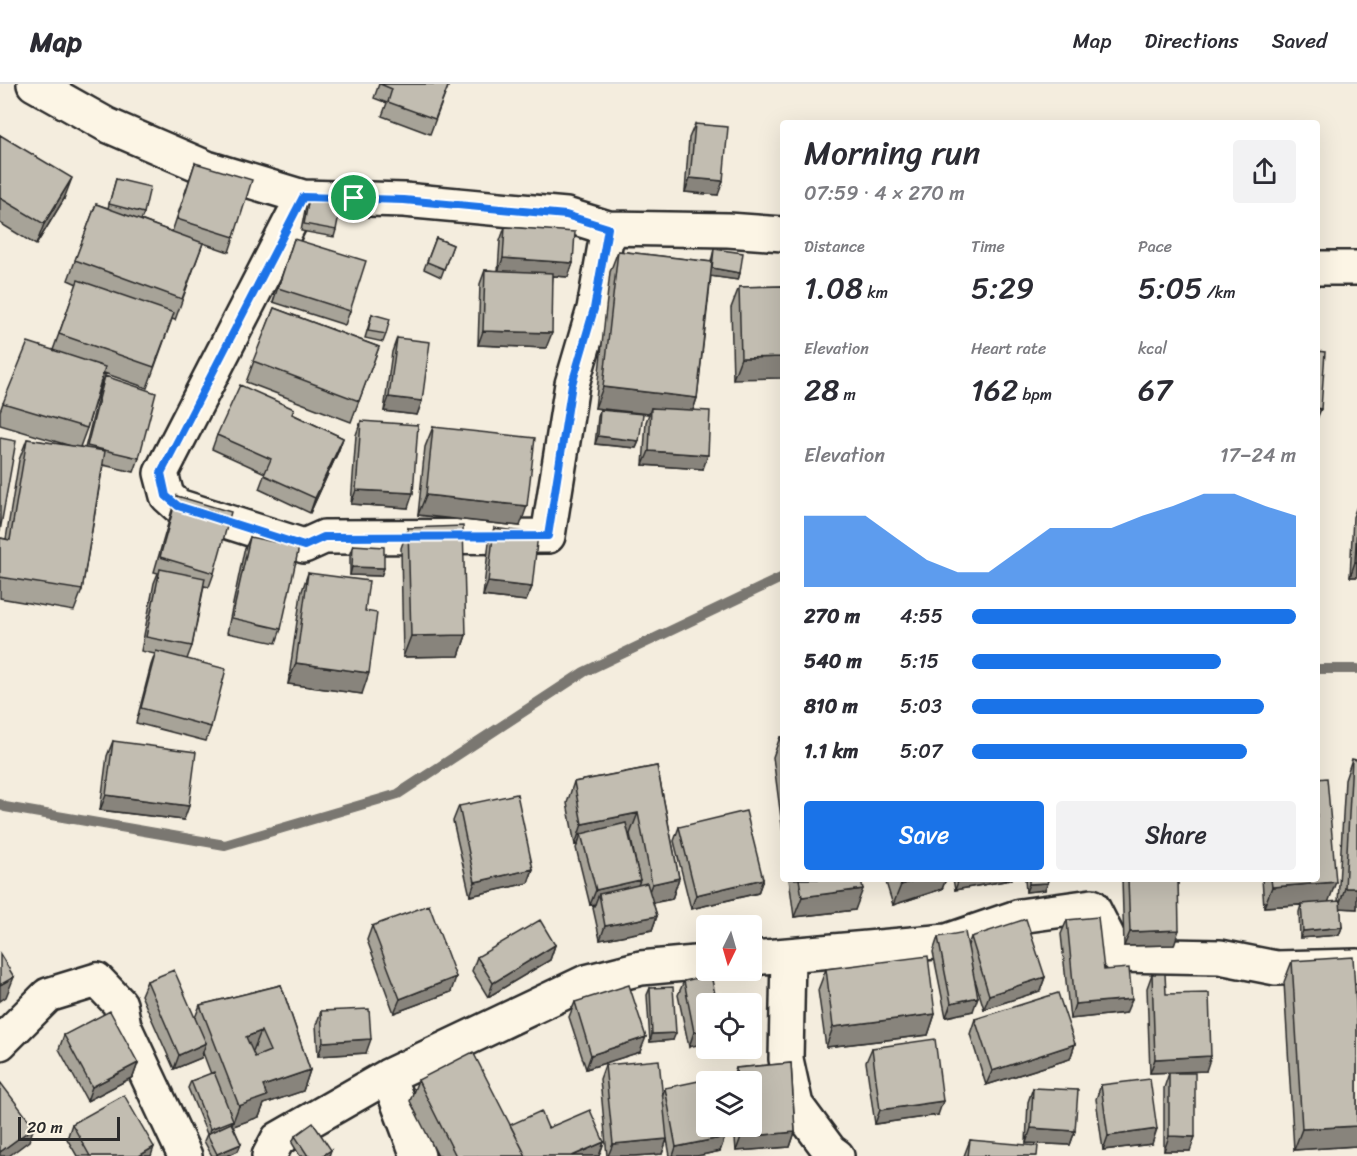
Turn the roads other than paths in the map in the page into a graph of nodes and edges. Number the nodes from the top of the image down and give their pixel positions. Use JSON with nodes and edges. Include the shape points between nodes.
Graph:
{"nodes":[{"id":1,"x":34,"y":84,"type":"edge"},
{"id":2,"x":303,"y":197,"type":"junction"},
{"id":3,"x":608,"y":228,"type":"junction"},
{"id":4,"x":780,"y":234,"type":"edge"},
{"id":5,"x":1320,"y":268,"type":"edge"},
{"id":6,"x":1357,"y":268,"type":"edge"},
{"id":7,"x":788,"y":955,"type":"junction"},
{"id":8,"x":762,"y":957,"type":"edge"},
{"id":9,"x":696,"y":963,"type":"edge"},
{"id":10,"x":1357,"y":966,"type":"edge"},
{"id":11,"x":0,"y":1043,"type":"edge"},
{"id":12,"x":388,"y":1076,"type":"junction"},
{"id":13,"x":185,"y":1156,"type":"edge"},
{"id":14,"x":268,"y":1156,"type":"edge"},
{"id":15,"x":418,"y":1156,"type":"edge"},
{"id":16,"x":837,"y":1156,"type":"edge"}],
"edges":[{"from":1,"to":2,"type":"street","via":[[107,125],[207,168]]},
{"from":2,"to":3,"type":"street","via":[[404,200],[566,215]]},
{"from":2,"to":3,"type":"street","via":[[161,473],[166,496],[178,506],[304,546],[324,537],[548,536],[572,384],[594,309]]},
{"from":3,"to":4,"type":"street"},
{"from":5,"to":6,"type":"street"},
{"from":7,"to":8,"type":"street"},
{"from":7,"to":10,"type":"street","via":[[947,941],[1020,916],[1092,906],[1117,955],[1220,957],[1276,968]]},
{"from":7,"to":16,"type":"street","via":[[786,1059],[796,1104]]},
{"from":9,"to":12,"type":"street","via":[[641,968],[586,982]]},
{"from":11,"to":13,"type":"street","via":[[48,995],[97,980],[120,1004],[124,1026]]},
{"from":12,"to":14,"type":"street","via":[[278,1139]]},
{"from":12,"to":15,"type":"street"}]}
